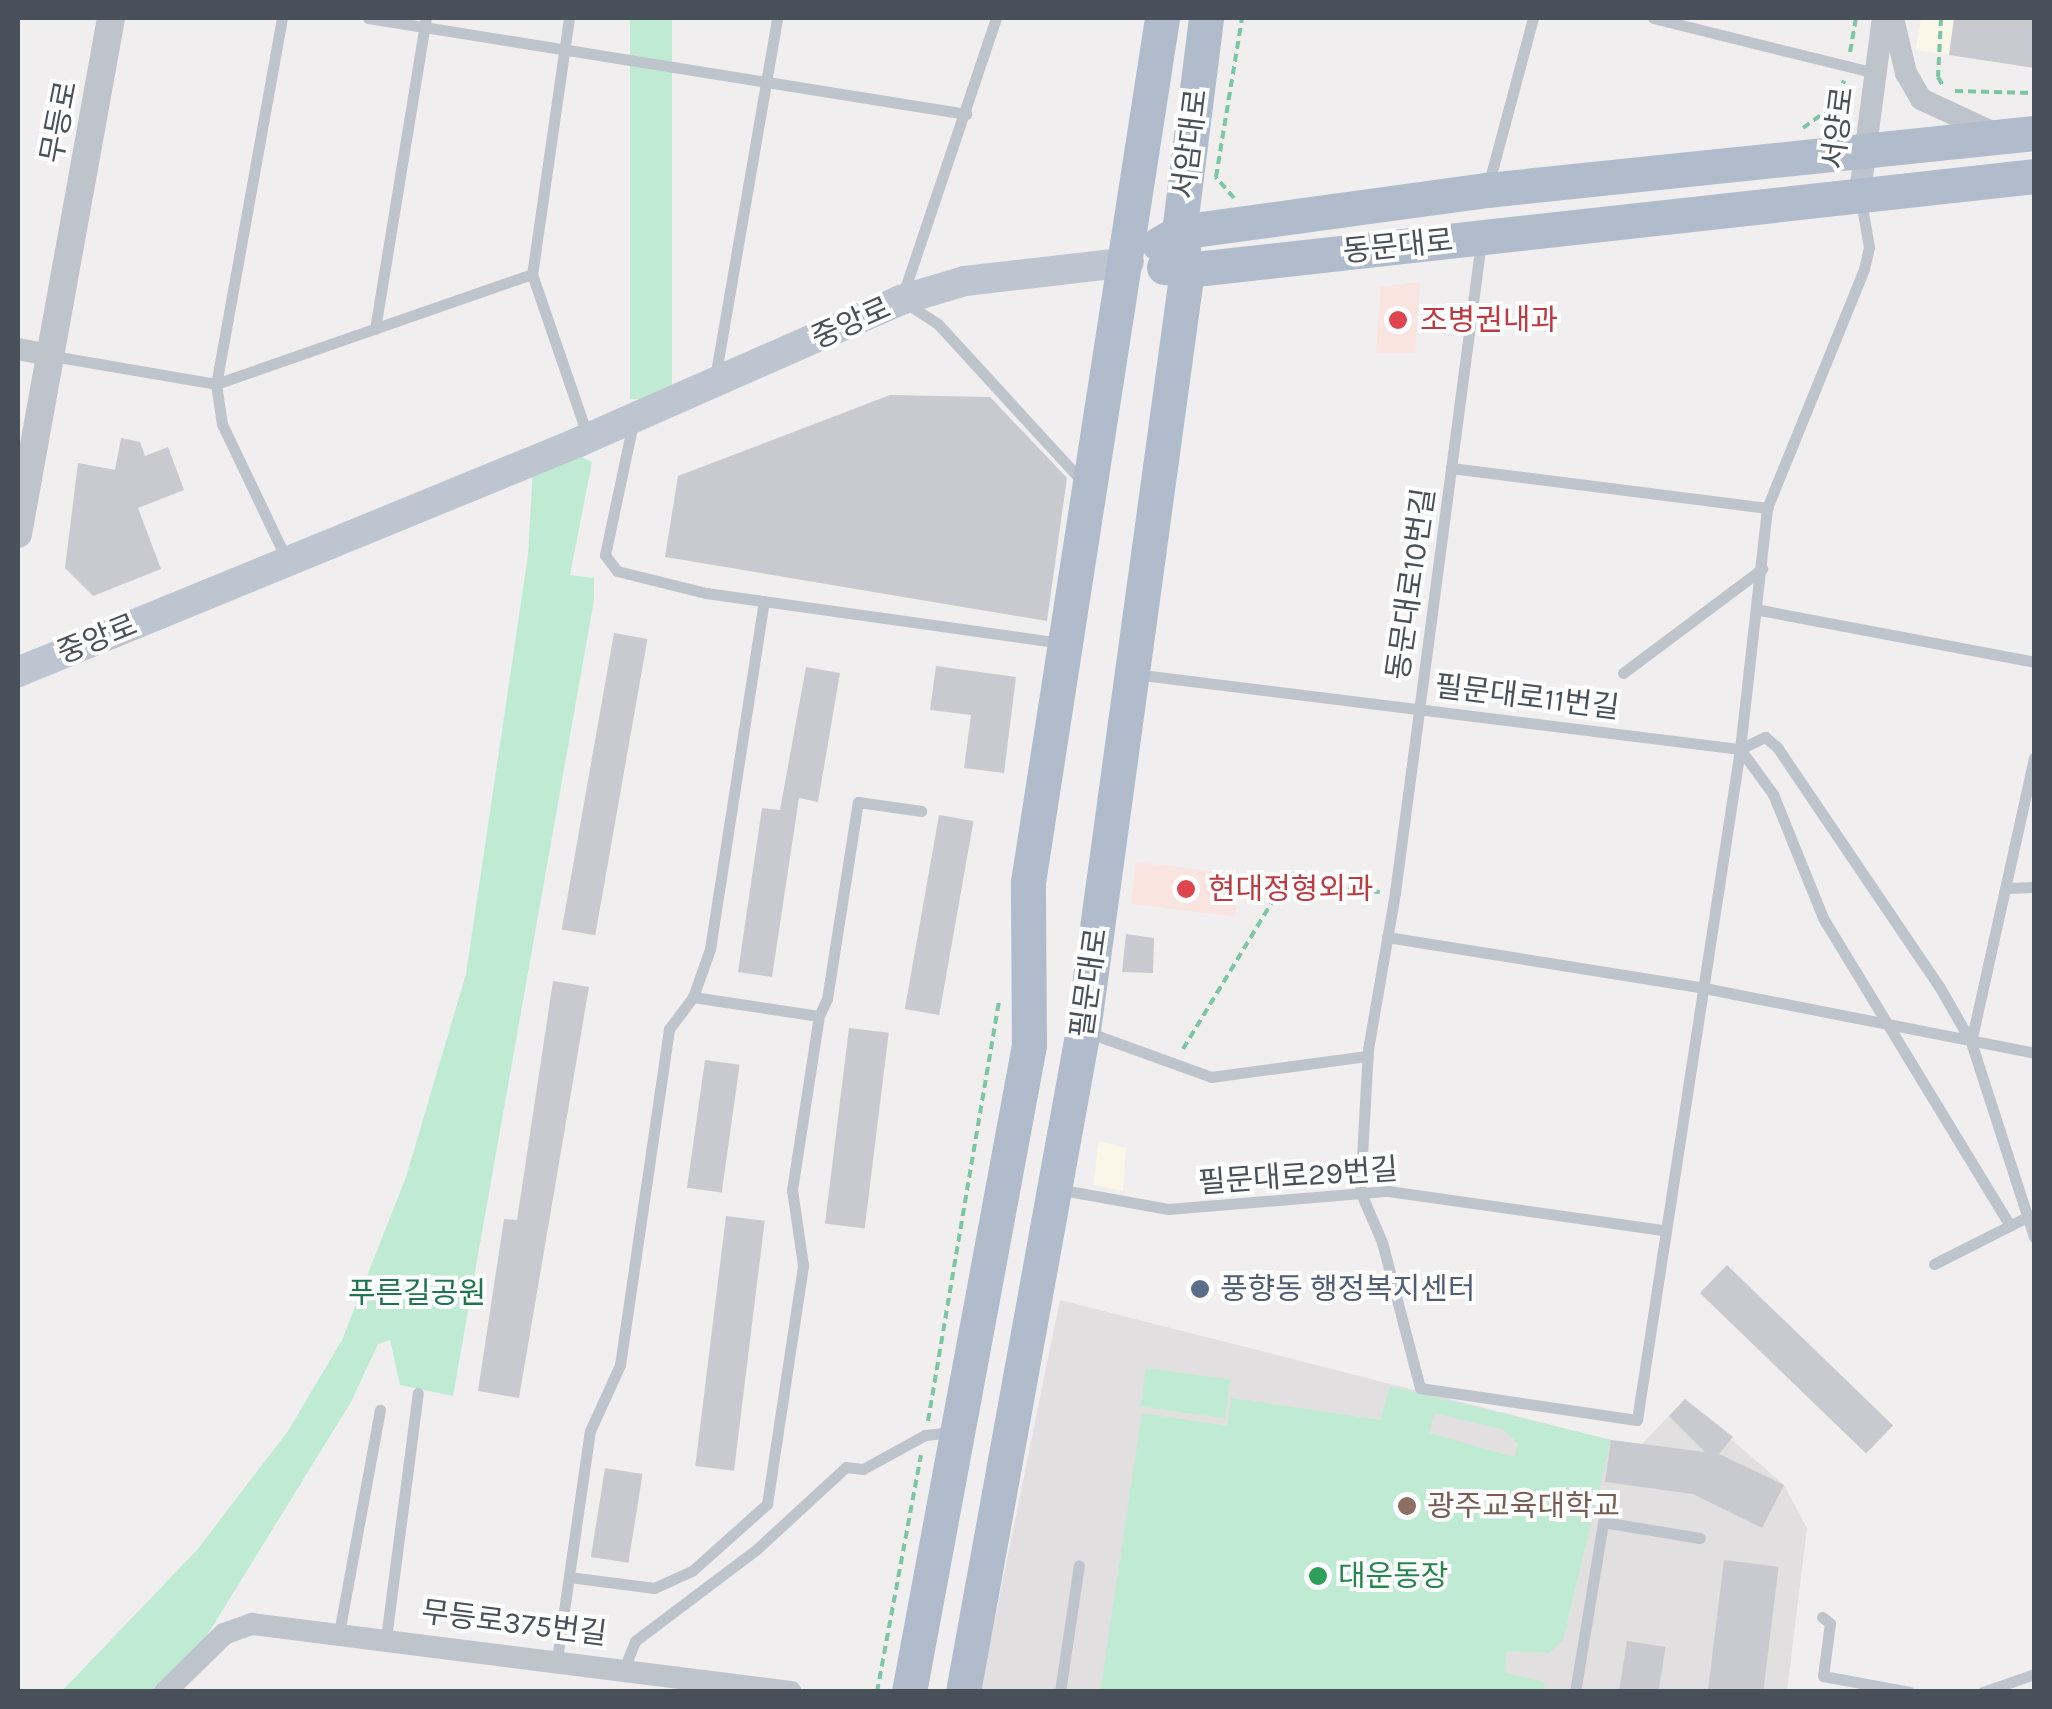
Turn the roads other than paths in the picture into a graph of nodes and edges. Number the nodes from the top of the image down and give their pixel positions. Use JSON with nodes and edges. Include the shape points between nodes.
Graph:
{"nodes":[{"id":1,"x":112,"y":18,"type":"edge"},
{"id":2,"x":282,"y":18,"type":"edge"},
{"id":3,"x":368,"y":18,"type":"edge"},
{"id":4,"x":570,"y":18,"type":"edge"},
{"id":5,"x":777,"y":18,"type":"edge"},
{"id":6,"x":995,"y":18,"type":"edge"},
{"id":7,"x":1162,"y":18,"type":"edge"},
{"id":8,"x":1206,"y":18,"type":"edge"},
{"id":9,"x":1533,"y":18,"type":"edge"},
{"id":10,"x":1653,"y":18,"type":"edge"},
{"id":11,"x":1884,"y":18,"type":"edge"},
{"id":12,"x":1893,"y":18,"type":"edge"},
{"id":13,"x":425,"y":22,"type":"edge"},
{"id":14,"x":564,"y":49,"type":"junction"},
{"id":15,"x":1875,"y":72,"type":"junction"},
{"id":16,"x":766,"y":82,"type":"junction"},
{"id":17,"x":966,"y":114,"type":"junction"},
{"id":18,"x":2034,"y":133,"type":"edge"},
{"id":19,"x":1997,"y":134,"type":"junction"},
{"id":20,"x":1864,"y":150,"type":"junction"},
{"id":21,"x":2034,"y":176,"type":"edge"},
{"id":22,"x":1487,"y":190,"type":"junction"},
{"id":23,"x":1860,"y":192,"type":"junction"},
{"id":24,"x":1179,"y":232,"type":"junction"},
{"id":25,"x":1482,"y":236,"type":"junction"},
{"id":26,"x":1128,"y":262,"type":"junction"},
{"id":27,"x":1188,"y":270,"type":"junction"},
{"id":28,"x":532,"y":274,"type":"junction"},
{"id":29,"x":901,"y":300,"type":"junction"},
{"id":30,"x":375,"y":329,"type":"junction"},
{"id":31,"x":18,"y":349,"type":"edge"},
{"id":32,"x":49,"y":355,"type":"junction"},
{"id":33,"x":216,"y":384,"type":"junction"},
{"id":34,"x":714,"y":384,"type":"junction"},
{"id":35,"x":634,"y":419,"type":"junction"},
{"id":36,"x":588,"y":438,"type":"junction"},
{"id":37,"x":1451,"y":468,"type":"junction"},
{"id":38,"x":1091,"y":500,"type":"junction"},
{"id":39,"x":1767,"y":508,"type":"junction"},
{"id":40,"x":18,"y":534,"type":"edge"},
{"id":41,"x":288,"y":562,"type":"junction"},
{"id":42,"x":1762,"y":569,"type":"junction"},
{"id":43,"x":764,"y":601,"type":"junction"},
{"id":44,"x":1760,"y":610,"type":"junction"},
{"id":45,"x":1069,"y":644,"type":"junction"},
{"id":46,"x":2034,"y":662,"type":"edge"},
{"id":47,"x":18,"y":672,"type":"edge"},
{"id":48,"x":1129,"y":673,"type":"junction"},
{"id":49,"x":1623,"y":673,"type":"dead end"},
{"id":50,"x":1420,"y":708,"type":"junction"},
{"id":51,"x":1740,"y":749,"type":"junction"},
{"id":52,"x":2034,"y":758,"type":"edge"},
{"id":53,"x":921,"y":812,"type":"dead end"},
{"id":54,"x":2034,"y":887,"type":"edge"},
{"id":55,"x":2008,"y":888,"type":"junction"},
{"id":56,"x":1387,"y":937,"type":"junction"},
{"id":57,"x":1699,"y":987,"type":"junction"},
{"id":58,"x":693,"y":997,"type":"junction"},
{"id":59,"x":819,"y":1016,"type":"junction"},
{"id":60,"x":1886,"y":1024,"type":"junction"},
{"id":61,"x":1084,"y":1030,"type":"junction"},
{"id":62,"x":1971,"y":1042,"type":"junction"},
{"id":63,"x":2034,"y":1053,"type":"edge"},
{"id":64,"x":1367,"y":1056,"type":"junction"},
{"id":65,"x":1057,"y":1188,"type":"junction"},
{"id":66,"x":1360,"y":1191,"type":"junction"},
{"id":67,"x":2027,"y":1217,"type":"junction"},
{"id":68,"x":2010,"y":1226,"type":"junction"},
{"id":69,"x":1662,"y":1230,"type":"junction"},
{"id":70,"x":2034,"y":1237,"type":"edge"},
{"id":71,"x":1934,"y":1264,"type":"dead end"},
{"id":72,"x":418,"y":1393,"type":"dead end"},
{"id":73,"x":380,"y":1410,"type":"dead end"},
{"id":74,"x":962,"y":1431,"type":"junction"},
{"id":75,"x":1700,"y":1538,"type":"dead end"},
{"id":76,"x":1079,"y":1565,"type":"dead end"},
{"id":77,"x":569,"y":1578,"type":"junction"},
{"id":78,"x":1822,"y":1617,"type":"dead end"},
{"id":79,"x":339,"y":1633,"type":"junction"},
{"id":80,"x":386,"y":1638,"type":"junction"},
{"id":81,"x":557,"y":1659,"type":"junction"},
{"id":82,"x":625,"y":1666,"type":"junction"},
{"id":83,"x":2034,"y":1674,"type":"edge"},
{"id":84,"x":648,"y":1681,"type":"edge"},
{"id":85,"x":165,"y":1692,"type":"edge"},
{"id":86,"x":791,"y":1692,"type":"edge"},
{"id":87,"x":909,"y":1692,"type":"edge"},
{"id":88,"x":963,"y":1692,"type":"edge"},
{"id":89,"x":1060,"y":1692,"type":"edge"},
{"id":90,"x":1574,"y":1692,"type":"edge"},
{"id":91,"x":1910,"y":1692,"type":"edge"},
{"id":92,"x":1983,"y":1692,"type":"edge"}],
"edges":[{"from":1,"to":32,"type":"street","name":"무등로"},
{"from":2,"to":33,"type":"lane"},
{"from":3,"to":13,"type":"lane"},
{"from":4,"to":14,"type":"lane"},
{"from":5,"to":16,"type":"lane"},
{"from":6,"to":17,"type":"lane"},
{"from":7,"to":26,"type":"main road","name":"서암대로"},
{"from":8,"to":24,"type":"main road","name":"서암대로"},
{"from":9,"to":22,"type":"lane"},
{"from":10,"to":15,"type":"lane","name":"서양로"},
{"from":11,"to":15,"type":"street","name":"서양로"},
{"from":12,"to":19,"type":"street","via":[[1906,73],[1921,99]]},
{"from":13,"to":14,"type":"lane"},
{"from":13,"to":30,"type":"lane"},
{"from":14,"to":16,"type":"lane"},
{"from":14,"to":28,"type":"lane"},
{"from":15,"to":20,"type":"street","name":"서양로"},
{"from":16,"to":17,"type":"lane"},
{"from":16,"to":34,"type":"lane"},
{"from":17,"to":29,"type":"lane"},
{"from":18,"to":19,"type":"main road","name":"동문대로"},
{"from":19,"to":20,"type":"main road","name":"동문대로"},
{"from":20,"to":22,"type":"main road","name":"동문대로"},
{"from":20,"to":23,"type":"street","name":"서양로"},
{"from":21,"to":23,"type":"main road","name":"동문대로"},
{"from":22,"to":24,"type":"main road","name":"동문대로"},
{"from":23,"to":25,"type":"main road","name":"동문대로"},
{"from":23,"to":39,"type":"lane","via":[[1869,248],[1864,268]]},
{"from":24,"to":26,"type":"main road","name":"동문대로"},
{"from":24,"to":27,"type":"main road","name":"서암대로"},
{"from":25,"to":27,"type":"main road","name":"동문대로"},
{"from":25,"to":37,"type":"lane","name":"동문대로10번길"},
{"from":26,"to":27,"type":"main road","name":"동문대로"},
{"from":26,"to":29,"type":"main road","name":"중앙로","via":[[965,281]]},
{"from":26,"to":38,"type":"main road","name":"필문대로"},
{"from":27,"to":48,"type":"main road","name":"필문대로"},
{"from":28,"to":30,"type":"lane"},
{"from":28,"to":36,"type":"lane"},
{"from":29,"to":34,"type":"main road","name":"중앙로"},
{"from":29,"to":38,"type":"lane","via":[[964,350],[1077,470]]},
{"from":30,"to":33,"type":"lane"},
{"from":31,"to":32,"type":"street"},
{"from":32,"to":33,"type":"lane"},
{"from":32,"to":40,"type":"street","name":"무등로"},
{"from":33,"to":41,"type":"lane","via":[[222,424]]},
{"from":34,"to":35,"type":"main road","name":"중앙로"},
{"from":35,"to":36,"type":"main road","name":"중앙로"},
{"from":35,"to":43,"type":"lane","via":[[605,555],[617,571]]},
{"from":36,"to":41,"type":"main road","name":"중앙로"},
{"from":37,"to":39,"type":"lane"},
{"from":37,"to":50,"type":"lane","name":"동문대로10번길"},
{"from":38,"to":45,"type":"main road","name":"필문대로"},
{"from":39,"to":42,"type":"lane"},
{"from":41,"to":47,"type":"main road","name":"중앙로"},
{"from":42,"to":44,"type":"lane"},
{"from":42,"to":49,"type":"lane"},
{"from":43,"to":45,"type":"lane"},
{"from":43,"to":58,"type":"lane","via":[[710,949]]},
{"from":44,"to":46,"type":"lane"},
{"from":44,"to":51,"type":"lane"},
{"from":45,"to":74,"type":"main road","name":"필문대로","via":[[1027,893],[1029,1045]]},
{"from":48,"to":50,"type":"lane","name":"필문대로11번길"},
{"from":48,"to":61,"type":"main road","name":"필문대로"},
{"from":50,"to":51,"type":"lane","name":"필문대로11번길"},
{"from":50,"to":56,"type":"lane","name":"동문대로10번길"},
{"from":51,"to":57,"type":"lane"},
{"from":51,"to":60,"type":"lane","via":[[1773,794],[1806,882]]},
{"from":51,"to":62,"type":"lane","name":"필문대로11번길","via":[[1765,736],[1799,775]]},
{"from":52,"to":55,"type":"lane"},
{"from":53,"to":59,"type":"lane","via":[[858,802],[828,999]]},
{"from":54,"to":55,"type":"lane"},
{"from":55,"to":62,"type":"lane"},
{"from":56,"to":57,"type":"lane"},
{"from":56,"to":64,"type":"lane","name":"동문대로10번길"},
{"from":57,"to":60,"type":"lane"},
{"from":57,"to":69,"type":"lane"},
{"from":58,"to":59,"type":"lane"},
{"from":58,"to":77,"type":"lane","via":[[669,1030],[620,1365],[590,1431]]},
{"from":59,"to":77,"type":"lane","via":[[792,1190],[803,1265],[767,1504],[692,1571],[654,1588]]},
{"from":60,"to":62,"type":"lane"},
{"from":60,"to":68,"type":"lane"},
{"from":61,"to":64,"type":"lane","via":[[1211,1077]]},
{"from":61,"to":65,"type":"main road","name":"필문대로"},
{"from":62,"to":63,"type":"lane"},
{"from":62,"to":67,"type":"lane"},
{"from":64,"to":66,"type":"lane","name":"동문대로10번길"},
{"from":65,"to":66,"type":"lane","name":"필문대로29번길","via":[[1168,1208]]},
{"from":65,"to":88,"type":"main road","name":"필문대로"},
{"from":66,"to":69,"type":"lane","name":"필문대로29번길"},
{"from":66,"to":69,"type":"lane","name":"동문대로10번길","via":[[1382,1242],[1420,1388],[1637,1420]]},
{"from":67,"to":68,"type":"lane"},
{"from":67,"to":70,"type":"lane"},
{"from":68,"to":71,"type":"lane"},
{"from":72,"to":80,"type":"lane"},
{"from":73,"to":79,"type":"lane"},
{"from":74,"to":82,"type":"lane","via":[[925,1435],[864,1469],[846,1468],[757,1549],[635,1641]]},
{"from":74,"to":87,"type":"main road","name":"필문대로"},
{"from":75,"to":90,"type":"lane","via":[[1603,1522]]},
{"from":76,"to":89,"type":"lane"},
{"from":77,"to":81,"type":"lane"},
{"from":78,"to":91,"type":"lane","via":[[1830,1623],[1823,1676]]},
{"from":79,"to":80,"type":"street","name":"무등로375번길"},
{"from":79,"to":85,"type":"street","name":"무등로375번길","via":[[252,1624],[230,1630]]},
{"from":80,"to":81,"type":"street","name":"무등로375번길"},
{"from":81,"to":82,"type":"street","name":"무등로375번길"},
{"from":82,"to":84,"type":"street","name":"무등로375번길"},
{"from":83,"to":92,"type":"lane"},
{"from":84,"to":86,"type":"street","name":"무등로375번길"}]}
